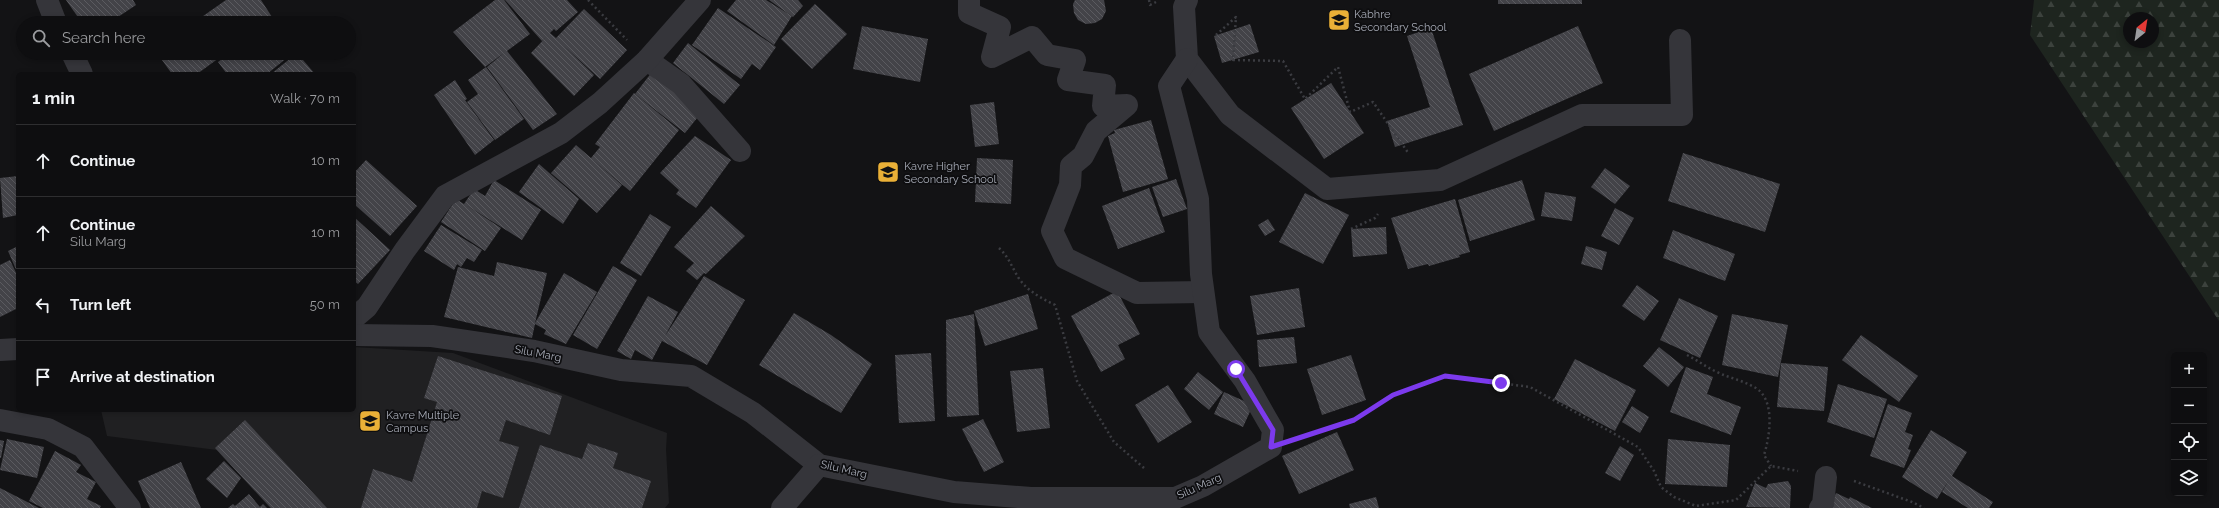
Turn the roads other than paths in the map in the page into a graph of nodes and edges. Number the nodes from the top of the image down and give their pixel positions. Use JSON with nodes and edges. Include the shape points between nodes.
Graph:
{"nodes":[{"id":1,"x":47,"y":0,"type":"edge"},
{"id":2,"x":700,"y":0,"type":"edge"},
{"id":3,"x":970,"y":0,"type":"edge"},
{"id":4,"x":1187,"y":0,"type":"edge"},
{"id":5,"x":53,"y":16,"type":"edge"},
{"id":6,"x":1680,"y":40,"type":"dead end"},
{"id":7,"x":1187,"y":59,"type":"junction"},
{"id":8,"x":75,"y":60,"type":"edge"},
{"id":9,"x":648,"y":60,"type":"junction"},
{"id":10,"x":81,"y":72,"type":"edge"},
{"id":11,"x":740,"y":152,"type":"dead end"},
{"id":12,"x":1203,"y":292,"type":"junction"},
{"id":13,"x":356,"y":316,"type":"edge"},
{"id":14,"x":356,"y":335,"type":"edge"},
{"id":15,"x":16,"y":349,"type":"edge"},
{"id":16,"x":0,"y":350,"type":"edge"},
{"id":17,"x":0,"y":420,"type":"edge"},
{"id":18,"x":819,"y":465,"type":"junction"},
{"id":19,"x":1826,"y":477,"type":"road end"},
{"id":20,"x":130,"y":508,"type":"edge"},
{"id":21,"x":782,"y":508,"type":"edge"},
{"id":22,"x":1820,"y":508,"type":"edge"}],
"edges":[{"from":1,"to":5,"type":"street"},
{"from":2,"to":9,"type":"street"},
{"from":3,"to":12,"type":"street","via":[[969,13],[1000,27],[992,57],[1032,37],[1047,55],[1075,60],[1068,80],[1105,85],[1103,106],[1127,105],[1096,131],[1083,156],[1071,166],[1070,185],[1052,231],[1065,258],[1137,293]]},
{"from":4,"to":7,"type":"street","via":[[1184,7]]},
{"from":6,"to":7,"type":"street","via":[[1682,115],[1582,115],[1440,180],[1327,189],[1230,115]]},
{"from":7,"to":12,"type":"street","via":[[1169,86],[1198,199]]},
{"from":8,"to":10,"type":"street"},
{"from":9,"to":11,"type":"street","via":[[681,84]]},
{"from":9,"to":13,"type":"street","via":[[561,134],[445,196],[367,307]]},
{"from":12,"to":18,"type":"street","name":"Silu Marg","via":[[1209,332],[1244,381],[1273,430],[1271,447],[1203,486],[1175,498],[1031,498],[954,492]]},
{"from":14,"to":18,"type":"street","name":"Silu Marg","via":[[432,336],[534,351],[621,370],[690,376],[753,413]]},
{"from":15,"to":16,"type":"street"},
{"from":17,"to":20,"type":"street","via":[[48,429],[83,447]]},
{"from":18,"to":21,"type":"street"},
{"from":19,"to":22,"type":"street","via":[[1823,504]]}]}
